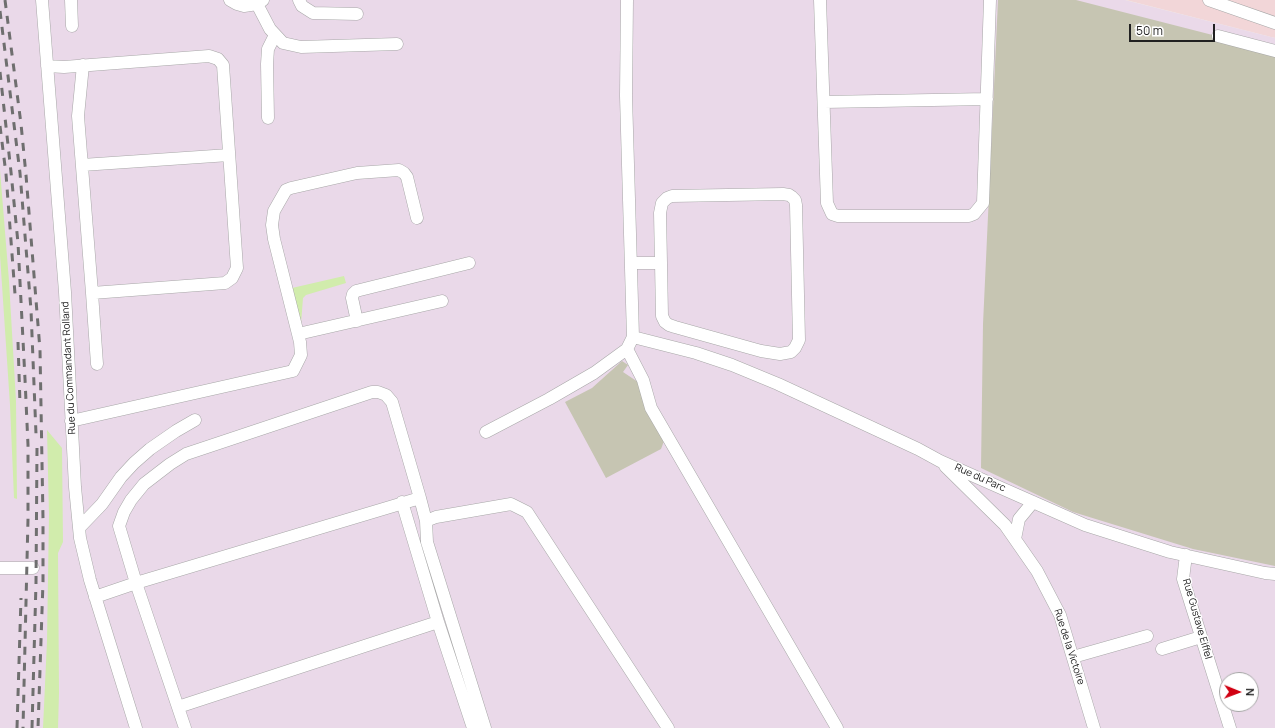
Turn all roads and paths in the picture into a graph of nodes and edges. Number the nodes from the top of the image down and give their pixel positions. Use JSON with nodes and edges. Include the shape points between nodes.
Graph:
{"nodes":[{"id":1,"x":42,"y":0,"type":"edge"},
{"id":2,"x":72,"y":0,"type":"edge"},
{"id":3,"x":230,"y":0,"type":"edge"},
{"id":4,"x":299,"y":0,"type":"edge"},
{"id":5,"x":627,"y":0,"type":"edge"},
{"id":6,"x":820,"y":0,"type":"edge"},
{"id":7,"x":989,"y":0,"type":"edge"},
{"id":8,"x":1209,"y":0,"type":"edge"},
{"id":9,"x":260,"y":2,"type":"edge"},
{"id":10,"x":357,"y":14,"type":"dead end"},
{"id":11,"x":1275,"y":23,"type":"edge"},
{"id":12,"x":72,"y":26,"type":"dead end"},
{"id":13,"x":275,"y":35,"type":"junction"},
{"id":14,"x":1218,"y":36,"type":"dead end"},
{"id":15,"x":397,"y":44,"type":"dead end"},
{"id":16,"x":1275,"y":51,"type":"edge"},
{"id":17,"x":83,"y":65,"type":"junction"},
{"id":18,"x":47,"y":66,"type":"junction"},
{"id":19,"x":986,"y":99,"type":"junction"},
{"id":20,"x":824,"y":102,"type":"junction"},
{"id":21,"x":268,"y":118,"type":"dead end"},
{"id":22,"x":229,"y":155,"type":"junction"},
{"id":23,"x":82,"y":165,"type":"junction"},
{"id":24,"x":417,"y":218,"type":"dead end"},
{"id":25,"x":661,"y":262,"type":"junction"},
{"id":26,"x":469,"y":263,"type":"dead end"},
{"id":27,"x":631,"y":263,"type":"junction"},
{"id":28,"x":92,"y":293,"type":"junction"},
{"id":29,"x":442,"y":300,"type":"dead end"},
{"id":30,"x":357,"y":321,"type":"junction"},
{"id":31,"x":298,"y":334,"type":"junction"},
{"id":32,"x":633,"y":337,"type":"junction"},
{"id":33,"x":627,"y":348,"type":"junction"},
{"id":34,"x":97,"y":364,"type":"dead end"},
{"id":35,"x":196,"y":420,"type":"dead end"},
{"id":36,"x":71,"y":421,"type":"junction"},
{"id":37,"x":486,"y":432,"type":"dead end"},
{"id":38,"x":940,"y":461,"type":"junction"},
{"id":39,"x":420,"y":498,"type":"junction"},
{"id":40,"x":402,"y":502,"type":"junction"},
{"id":41,"x":1033,"y":502,"type":"junction"},
{"id":42,"x":426,"y":521,"type":"junction"},
{"id":43,"x":79,"y":528,"type":"junction"},
{"id":44,"x":1016,"y":539,"type":"junction"},
{"id":45,"x":1186,"y":555,"type":"junction"},
{"id":46,"x":0,"y":568,"type":"edge"},
{"id":47,"x":33,"y":568,"type":"dead end"},
{"id":48,"x":1275,"y":574,"type":"edge"},
{"id":49,"x":136,"y":583,"type":"junction"},
{"id":50,"x":95,"y":596,"type":"junction"},
{"id":51,"x":438,"y":622,"type":"junction"},
{"id":52,"x":1147,"y":636,"type":"dead end"},
{"id":53,"x":1201,"y":637,"type":"junction"},
{"id":54,"x":1162,"y":649,"type":"dead end"},
{"id":55,"x":1073,"y":658,"type":"junction"},
{"id":56,"x":178,"y":707,"type":"junction"},
{"id":57,"x":136,"y":728,"type":"edge"},
{"id":58,"x":185,"y":728,"type":"edge"},
{"id":59,"x":474,"y":728,"type":"edge"},
{"id":60,"x":485,"y":728,"type":"edge"},
{"id":61,"x":668,"y":728,"type":"edge"},
{"id":62,"x":837,"y":728,"type":"edge"},
{"id":63,"x":1094,"y":728,"type":"edge"},
{"id":64,"x":1230,"y":728,"type":"edge"}],
"edges":[{"from":1,"to":18,"type":"street","name":"Rue du Commandant Rolland"},
{"from":2,"to":12,"type":"street"},
{"from":3,"to":9,"type":"street","via":[[244,6]]},
{"from":4,"to":10,"type":"street","via":[[302,6],[312,13]]},
{"from":5,"to":27,"type":"street","via":[[626,96]]},
{"from":6,"to":20,"type":"street"},
{"from":7,"to":19,"type":"street"},
{"from":8,"to":11,"type":"street"},
{"from":9,"to":13,"type":"street","via":[[270,29]]},
{"from":13,"to":15,"type":"street","via":[[283,43],[301,47]]},
{"from":13,"to":21,"type":"street","via":[[268,49],[266,64]]},
{"from":14,"to":16,"type":"street"},
{"from":17,"to":18,"type":"street"},
{"from":17,"to":22,"type":"street","via":[[209,56],[218,59],[223,65]]},
{"from":17,"to":23,"type":"street","via":[[78,116]]},
{"from":18,"to":36,"type":"street","name":"Rue du Commandant Rolland","via":[[66,292]]},
{"from":19,"to":20,"type":"street"},
{"from":19,"to":20,"type":"street","via":[[983,203],[969,216],[832,214],[827,204]]},
{"from":22,"to":23,"type":"street"},
{"from":22,"to":28,"type":"street","via":[[237,268],[232,278],[225,283]]},
{"from":23,"to":28,"type":"street"},
{"from":24,"to":31,"type":"street","via":[[407,177],[399,170],[350,174],[286,190],[274,211],[272,225]]},
{"from":25,"to":25,"type":"street","via":[[660,213],[662,203],[667,198],[789,195],[795,200],[796,205],[799,340],[796,348],[780,354],[761,351],[669,325],[662,316]]},
{"from":25,"to":27,"type":"street"},
{"from":26,"to":30,"type":"street","via":[[356,291],[352,298]]},
{"from":27,"to":32,"type":"street"},
{"from":28,"to":34,"type":"street"},
{"from":29,"to":30,"type":"street"},
{"from":30,"to":31,"type":"street"},
{"from":31,"to":36,"type":"street","via":[[301,355],[293,371]]},
{"from":32,"to":33,"type":"street"},
{"from":32,"to":38,"type":"street","name":"Rue du Parc","via":[[696,352],[732,364],[918,448]]},
{"from":33,"to":37,"type":"street","via":[[587,377]]},
{"from":33,"to":62,"type":"street","via":[[644,380],[651,408]]},
{"from":35,"to":43,"type":"street","via":[[150,449],[134,463],[102,504]]},
{"from":36,"to":43,"type":"street","name":"Rue du Commandant Rolland"},
{"from":38,"to":41,"type":"street","name":"Rue du Parc"},
{"from":38,"to":44,"type":"street","name":"Rue de la Victoire"},
{"from":39,"to":40,"type":"street"},
{"from":39,"to":42,"type":"street"},
{"from":39,"to":49,"type":"street","via":[[392,402],[386,395],[372,392],[186,454],[144,484],[131,500],[119,526]]},
{"from":40,"to":49,"type":"street"},
{"from":40,"to":51,"type":"street"},
{"from":41,"to":44,"type":"street","via":[[1019,519]]},
{"from":41,"to":45,"type":"street","name":"Rue du Parc","via":[[1085,525]]},
{"from":42,"to":60,"type":"street","via":[[427,542]]},
{"from":42,"to":61,"type":"street","via":[[511,504],[527,512]]},
{"from":43,"to":50,"type":"street","name":"Rue du Commandant Rolland"},
{"from":44,"to":55,"type":"street","name":"Rue de la Victoire","via":[[1037,571],[1060,615]]},
{"from":45,"to":48,"type":"street","name":"Rue du Parc"},
{"from":45,"to":53,"type":"street","name":"Rue Gustave Eiffel","via":[[1183,579]]},
{"from":46,"to":47,"type":"street"},
{"from":49,"to":50,"type":"street"},
{"from":49,"to":56,"type":"street"},
{"from":50,"to":57,"type":"street","name":"Rue du Commandant Rolland"},
{"from":51,"to":56,"type":"street"},
{"from":51,"to":59,"type":"street"},
{"from":52,"to":55,"type":"street"},
{"from":53,"to":54,"type":"street"},
{"from":53,"to":64,"type":"street","name":"Rue Gustave Eiffel"},
{"from":55,"to":63,"type":"street","name":"Rue de la Victoire"},
{"from":56,"to":58,"type":"street"}]}
